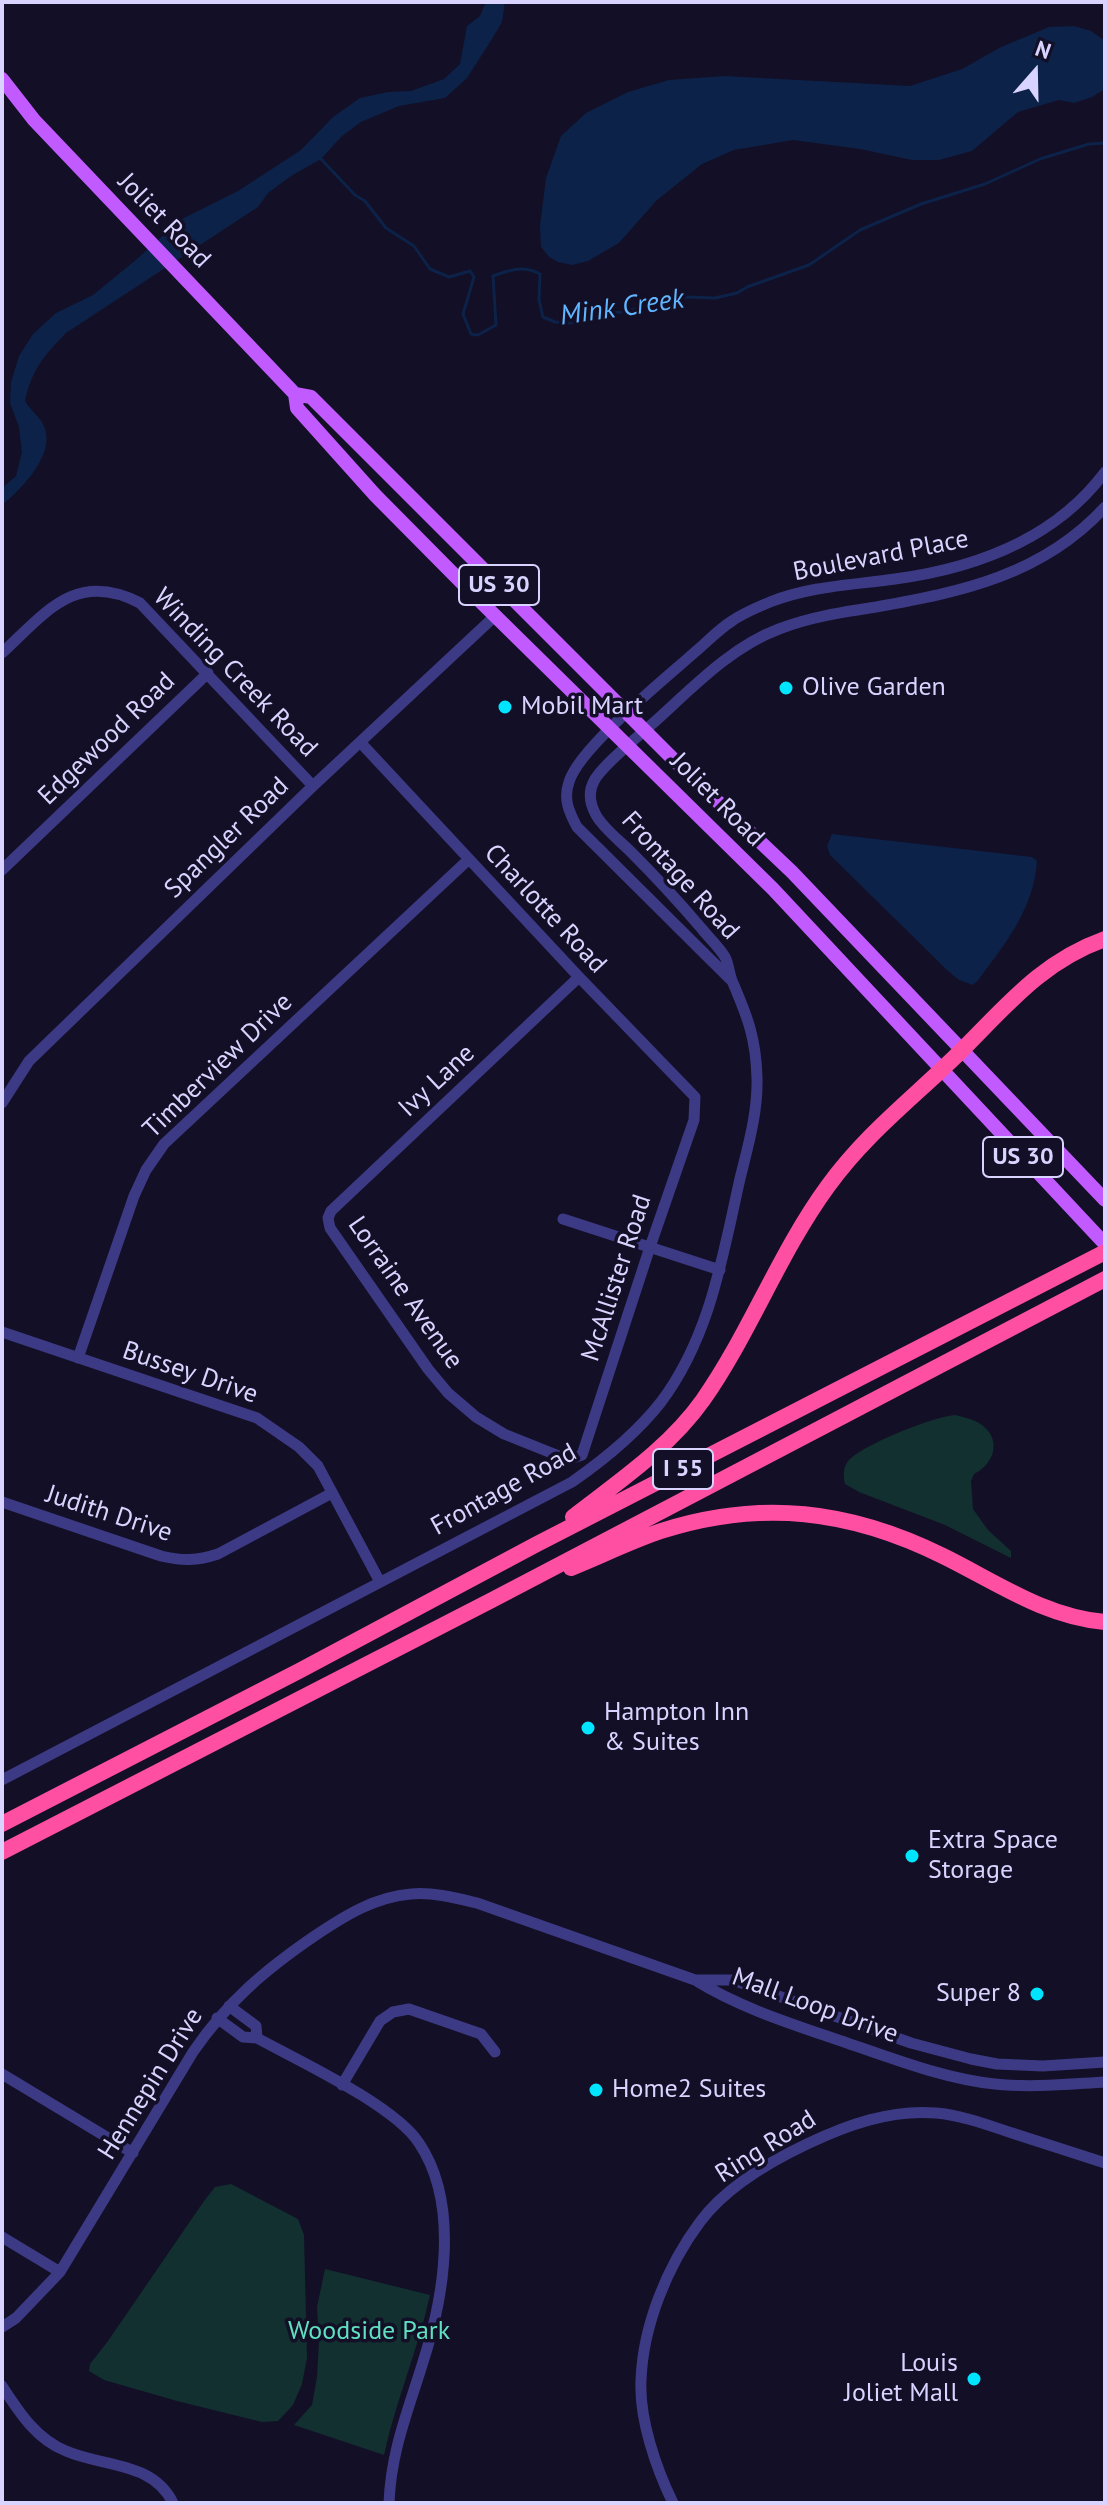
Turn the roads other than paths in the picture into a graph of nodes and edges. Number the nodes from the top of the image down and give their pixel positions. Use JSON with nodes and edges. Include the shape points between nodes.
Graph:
{"nodes":[{"id":1,"x":2,"y":79,"type":"edge"},
{"id":2,"x":295,"y":394,"type":"junction"},
{"id":3,"x":1105,"y":472,"type":"edge"},
{"id":4,"x":1105,"y":507,"type":"edge"},
{"id":5,"x":495,"y":616,"type":"junction"},
{"id":6,"x":2,"y":653,"type":"edge"},
{"id":7,"x":208,"y":673,"type":"junction"},
{"id":8,"x":627,"y":713,"type":"junction"},
{"id":9,"x":611,"y":729,"type":"junction"},
{"id":10,"x":645,"y":731,"type":"junction"},
{"id":11,"x":360,"y":742,"type":"junction"},
{"id":12,"x":628,"y":746,"type":"junction"},
{"id":13,"x":313,"y":786,"type":"junction"},
{"id":14,"x":468,"y":860,"type":"junction"},
{"id":15,"x":2,"y":870,"type":"edge"},
{"id":16,"x":1105,"y":939,"type":"edge"},
{"id":17,"x":579,"y":977,"type":"junction"},
{"id":18,"x":731,"y":980,"type":"junction"},
{"id":19,"x":963,"y":1050,"type":"junction"},
{"id":20,"x":940,"y":1070,"type":"junction"},
{"id":21,"x":2,"y":1103,"type":"edge"},
{"id":22,"x":696,"y":1105,"type":"joint"},
{"id":23,"x":1105,"y":1200,"type":"edge"},
{"id":24,"x":328,"y":1218,"type":"joint"},
{"id":25,"x":563,"y":1219,"type":"dead end"},
{"id":26,"x":1105,"y":1244,"type":"edge"},
{"id":27,"x":650,"y":1247,"type":"junction"},
{"id":28,"x":1105,"y":1252,"type":"edge"},
{"id":29,"x":720,"y":1270,"type":"junction"},
{"id":30,"x":1105,"y":1279,"type":"edge"},
{"id":31,"x":2,"y":1332,"type":"edge"},
{"id":32,"x":78,"y":1358,"type":"junction"},
{"id":33,"x":573,"y":1458,"type":"joint"},
{"id":34,"x":332,"y":1493,"type":"junction"},
{"id":35,"x":2,"y":1502,"type":"edge"},
{"id":36,"x":537,"y":1544,"type":"junction"},
{"id":37,"x":380,"y":1582,"type":"junction"},
{"id":38,"x":492,"y":1600,"type":"junction"},
{"id":39,"x":1105,"y":1622,"type":"edge"},
{"id":40,"x":2,"y":1780,"type":"edge"},
{"id":41,"x":2,"y":1824,"type":"edge"},
{"id":42,"x":2,"y":1852,"type":"edge"},
{"id":43,"x":695,"y":1980,"type":"junction"},
{"id":44,"x":229,"y":2006,"type":"junction"},
{"id":45,"x":217,"y":2018,"type":"junction"},
{"id":46,"x":257,"y":2038,"type":"junction"},
{"id":47,"x":495,"y":2052,"type":"dead end"},
{"id":48,"x":1105,"y":2062,"type":"edge"},
{"id":49,"x":2,"y":2074,"type":"edge"},
{"id":50,"x":1105,"y":2082,"type":"edge"},
{"id":51,"x":342,"y":2085,"type":"junction"},
{"id":52,"x":133,"y":2153,"type":"junction"},
{"id":53,"x":1105,"y":2163,"type":"edge"},
{"id":54,"x":2,"y":2237,"type":"edge"},
{"id":55,"x":60,"y":2272,"type":"junction"},
{"id":56,"x":2,"y":2327,"type":"edge"},
{"id":57,"x":2,"y":2386,"type":"edge"},
{"id":58,"x":173,"y":2503,"type":"edge"},
{"id":59,"x":389,"y":2503,"type":"edge"},
{"id":60,"x":673,"y":2503,"type":"edge"}],
"edges":[{"from":1,"to":2,"type":"main road","name":"Joliet Road","number":"US 30","via":[[34,120]]},
{"from":2,"to":5,"type":"main road","name":"Joliet Road","number":"US 30","via":[[297,408],[375,495]]},
{"from":2,"to":8,"type":"main road","name":"Joliet Road","number":"US 30","via":[[311,397]]},
{"from":3,"to":8,"type":"street","name":"Boulevard Place","via":[[1090,492],[1044,530],[980,561],[818,589],[771,602],[732,621]]},
{"from":4,"to":10,"type":"street","name":"Boulevard Place","via":[[1066,542],[1007,575],[927,598],[806,619],[763,636],[730,657]]},
{"from":5,"to":9,"type":"main road","name":"Joliet Road","number":"US 30"},
{"from":5,"to":11,"type":"street","name":"Spangler Road"},
{"from":6,"to":7,"type":"street","name":"Winding Creek Road","via":[[48,609],[67,598],[105,590],[140,603]]},
{"from":7,"to":13,"type":"street","name":"Winding Creek Road"},
{"from":7,"to":15,"type":"street","name":"Edgewood Road"},
{"from":8,"to":9,"type":"street","name":"Frontage Road"},
{"from":8,"to":10,"type":"main road","name":"Joliet Road","number":"US 30"},
{"from":9,"to":12,"type":"main road","name":"Joliet Road","number":"US 30"},
{"from":9,"to":18,"type":"street","name":"Frontage Road","via":[[575,767],[565,797],[569,813],[577,827]]},
{"from":10,"to":12,"type":"street","name":"Frontage Road"},
{"from":10,"to":19,"type":"main road","name":"Joliet Road","number":"US 30","via":[[792,872]]},
{"from":11,"to":13,"type":"street","name":"Spangler Road"},
{"from":11,"to":14,"type":"street","name":"Charlotte Road"},
{"from":12,"to":18,"type":"street","name":"Frontage Road","via":[[594,780],[589,797],[597,817],[726,958]]},
{"from":12,"to":20,"type":"main road","name":"Joliet Road","number":"US 30","via":[[773,889]]},
{"from":13,"to":21,"type":"street","name":"Spangler Road","via":[[29,1061]]},
{"from":14,"to":17,"type":"street","name":"Charlotte Road"},
{"from":14,"to":32,"type":"street","name":"Timberview Drive","via":[[164,1144],[134,1196]]},
{"from":16,"to":19,"type":"highway","via":[[1042,972]]},
{"from":17,"to":22,"type":"street","name":"Charlotte Road","via":[[695,1097]]},
{"from":17,"to":24,"type":"street","name":"Ivy Lane"},
{"from":18,"to":29,"type":"street","name":"Frontage Road","via":[[751,1025],[757,1081]]},
{"from":19,"to":20,"type":"highway"},
{"from":19,"to":23,"type":"main road","name":"Joliet Road","number":"US 30"},
{"from":20,"to":26,"type":"main road","name":"Joliet Road","number":"US 30"},
{"from":20,"to":36,"type":"highway","via":[[878,1126],[826,1189],[702,1402],[642,1464]]},
{"from":22,"to":27,"type":"street","name":"McAllister Road"},
{"from":24,"to":33,"type":"street","name":"Lorraine Avenue","via":[[330,1228],[448,1393],[504,1434]]},
{"from":25,"to":27,"type":"street"},
{"from":27,"to":29,"type":"street"},
{"from":27,"to":33,"type":"street","name":"McAllister Road","via":[[582,1455]]},
{"from":28,"to":36,"type":"highway","number":"I 55"},
{"from":29,"to":37,"type":"street","name":"Frontage Road","via":[[695,1347],[662,1401],[606,1458],[572,1482]]},
{"from":30,"to":38,"type":"highway","number":"I 55"},
{"from":31,"to":32,"type":"street","name":"Bussey Drive"},
{"from":32,"to":34,"type":"street","name":"Bussey Drive","via":[[257,1418],[318,1466]]},
{"from":34,"to":35,"type":"street","name":"Judith Drive","via":[[218,1554],[181,1561]]},
{"from":34,"to":37,"type":"street","name":"Bussey Drive"},
{"from":36,"to":41,"type":"highway","number":"I 55"},
{"from":37,"to":40,"type":"street","name":"Frontage Road"},
{"from":38,"to":39,"type":"highway","via":[[660,1532],[712,1518],[790,1512],[847,1520],[903,1538],[1061,1615]]},
{"from":38,"to":42,"type":"highway","number":"I 55"},
{"from":43,"to":44,"type":"street","name":"Hennepin Drive","via":[[477,1903],[412,1894],[381,1899],[348,1914],[271,1966]]},
{"from":43,"to":48,"type":"street","name":"Mall Loop Drive","via":[[733,1980],[971,2059],[1043,2066]]},
{"from":43,"to":50,"type":"street","name":"Mall Loop Drive","via":[[724,1998],[781,2020],[967,2079],[1043,2086]]},
{"from":44,"to":45,"type":"street","name":"Hennepin Drive"},
{"from":44,"to":46,"type":"street","via":[[256,2026]]},
{"from":45,"to":46,"type":"street","via":[[243,2037]]},
{"from":45,"to":52,"type":"street","name":"Hennepin Drive"},
{"from":46,"to":51,"type":"street"},
{"from":47,"to":51,"type":"street","via":[[481,2034],[409,2009],[393,2012],[380,2021]]},
{"from":49,"to":52,"type":"street"},
{"from":51,"to":59,"type":"street","via":[[400,2123],[419,2143],[443,2209],[445,2244],[436,2318],[394,2454]]},
{"from":52,"to":55,"type":"street","name":"Hennepin Drive"},
{"from":53,"to":60,"type":"street","name":"Ring Road","via":[[982,2123],[936,2113],[891,2115],[842,2127],[789,2152],[731,2191],[700,2221],[674,2264],[646,2340],[641,2382],[648,2435]]},
{"from":54,"to":55,"type":"street"},
{"from":55,"to":56,"type":"street","name":"Hennepin Drive"},
{"from":57,"to":58,"type":"street","via":[[40,2436],[66,2451],[141,2472]]}]}
